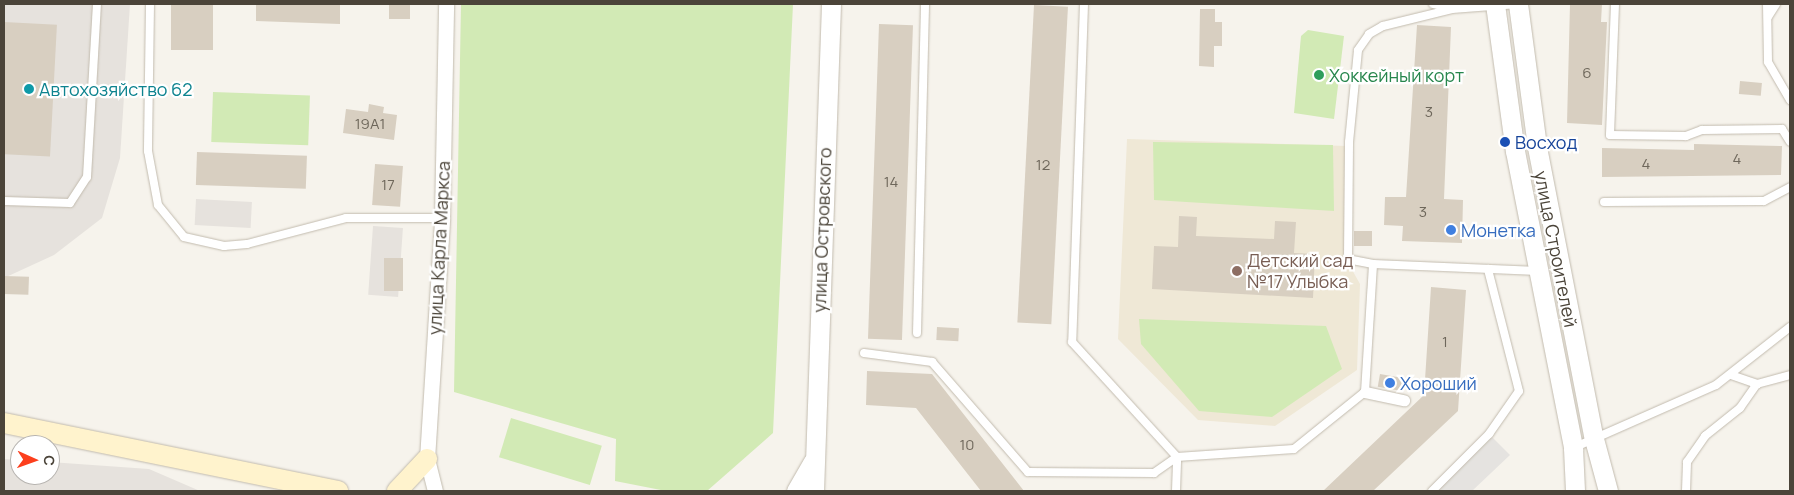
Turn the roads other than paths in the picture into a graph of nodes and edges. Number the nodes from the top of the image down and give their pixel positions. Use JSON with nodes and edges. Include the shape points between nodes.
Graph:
{"nodes":[{"id":1,"x":97,"y":4,"type":"edge"},
{"id":2,"x":150,"y":4,"type":"edge"},
{"id":3,"x":446,"y":4,"type":"edge"},
{"id":4,"x":832,"y":4,"type":"edge"},
{"id":5,"x":925,"y":4,"type":"edge"},
{"id":6,"x":1084,"y":4,"type":"edge"},
{"id":7,"x":1433,"y":4,"type":"edge"},
{"id":8,"x":1518,"y":4,"type":"edge"},
{"id":9,"x":1615,"y":4,"type":"edge"},
{"id":10,"x":1767,"y":4,"type":"edge"},
{"id":11,"x":1776,"y":4,"type":"edge"},
{"id":12,"x":1495,"y":5,"type":"edge"},
{"id":13,"x":1452,"y":9,"type":"junction"},
{"id":14,"x":1767,"y":19,"type":"junction"},
{"id":15,"x":1790,"y":100,"type":"edge"},
{"id":16,"x":1790,"y":142,"type":"edge"},
{"id":17,"x":1790,"y":187,"type":"edge"},
{"id":18,"x":4,"y":201,"type":"edge"},
{"id":19,"x":1604,"y":202,"type":"dead end"},
{"id":20,"x":442,"y":218,"type":"junction"},
{"id":21,"x":1373,"y":264,"type":"junction"},
{"id":22,"x":1488,"y":269,"type":"junction"},
{"id":23,"x":1538,"y":271,"type":"junction"},
{"id":24,"x":1790,"y":327,"type":"edge"},
{"id":25,"x":917,"y":333,"type":"dead end"},
{"id":26,"x":864,"y":354,"type":"dead end"},
{"id":27,"x":1790,"y":375,"type":"edge"},
{"id":28,"x":1731,"y":376,"type":"junction"},
{"id":29,"x":1757,"y":384,"type":"junction"},
{"id":30,"x":1365,"y":392,"type":"junction"},
{"id":31,"x":1404,"y":400,"type":"dead end"},
{"id":32,"x":4,"y":423,"type":"edge"},
{"id":33,"x":1594,"y":440,"type":"junction"},
{"id":34,"x":1573,"y":448,"type":"junction"},
{"id":35,"x":816,"y":457,"type":"junction"},
{"id":36,"x":1177,"y":458,"type":"junction"},
{"id":37,"x":427,"y":459,"type":"junction"},
{"id":38,"x":338,"y":491,"type":"edge"},
{"id":39,"x":397,"y":491,"type":"edge"},
{"id":40,"x":435,"y":491,"type":"edge"},
{"id":41,"x":796,"y":491,"type":"edge"},
{"id":42,"x":814,"y":491,"type":"edge"},
{"id":43,"x":825,"y":491,"type":"edge"},
{"id":44,"x":1176,"y":491,"type":"edge"},
{"id":45,"x":1432,"y":491,"type":"edge"},
{"id":46,"x":1575,"y":491,"type":"edge"},
{"id":47,"x":1608,"y":491,"type":"edge"},
{"id":48,"x":1686,"y":491,"type":"edge"}],
"edges":[{"from":1,"to":18,"type":"lane","via":[[87,177],[70,203]]},
{"from":2,"to":20,"type":"lane","via":[[148,151],[158,205],[184,237],[224,246],[247,244],[346,218]]},
{"from":3,"to":20,"type":"street","name":"улица Карла Маркса"},
{"from":4,"to":35,"type":"street","name":"улица Островского"},
{"from":5,"to":25,"type":"lane"},
{"from":6,"to":36,"type":"lane","via":[[1072,342]]},
{"from":7,"to":13,"type":"lane"},
{"from":8,"to":12,"type":"lane"},
{"from":8,"to":33,"type":"street","name":"улица Строителей","via":[[1536,147]]},
{"from":9,"to":16,"type":"lane","via":[[1610,135],[1686,136],[1702,130],[1782,129]]},
{"from":10,"to":14,"type":"lane"},
{"from":11,"to":14,"type":"lane"},
{"from":12,"to":13,"type":"lane"},
{"from":12,"to":23,"type":"street","name":"улица Строителей","via":[[1515,151]]},
{"from":13,"to":21,"type":"lane","via":[[1383,26],[1369,34],[1358,50],[1349,142],[1348,259]]},
{"from":14,"to":15,"type":"lane","via":[[1768,62]]},
{"from":17,"to":19,"type":"lane","via":[[1764,201]]},
{"from":20,"to":37,"type":"street","name":"улица Карла Маркса"},
{"from":21,"to":22,"type":"lane"},
{"from":21,"to":30,"type":"lane"},
{"from":22,"to":23,"type":"lane"},
{"from":22,"to":45,"type":"lane","via":[[1519,392],[1489,434]]},
{"from":23,"to":34,"type":"street","name":"улица Строителей"},
{"from":24,"to":28,"type":"lane"},
{"from":26,"to":36,"type":"lane","via":[[932,362],[1028,472],[1154,473]]},
{"from":27,"to":29,"type":"lane"},
{"from":28,"to":29,"type":"lane"},
{"from":28,"to":33,"type":"lane"},
{"from":29,"to":48,"type":"lane","via":[[1740,408],[1706,436],[1687,462]]},
{"from":30,"to":31,"type":"street"},
{"from":30,"to":36,"type":"lane","via":[[1294,450]]},
{"from":32,"to":38,"type":"main road"},
{"from":33,"to":34,"type":"lane"},
{"from":33,"to":47,"type":"street","name":"улица Строителей"},
{"from":34,"to":46,"type":"street","name":"улица Строителей"},
{"from":35,"to":41,"type":"street"},
{"from":35,"to":42,"type":"street","name":"улица Островского"},
{"from":35,"to":43,"type":"street"},
{"from":36,"to":44,"type":"lane"},
{"from":37,"to":39,"type":"main road"},
{"from":37,"to":40,"type":"street","name":"улица Карла Маркса"}]}
